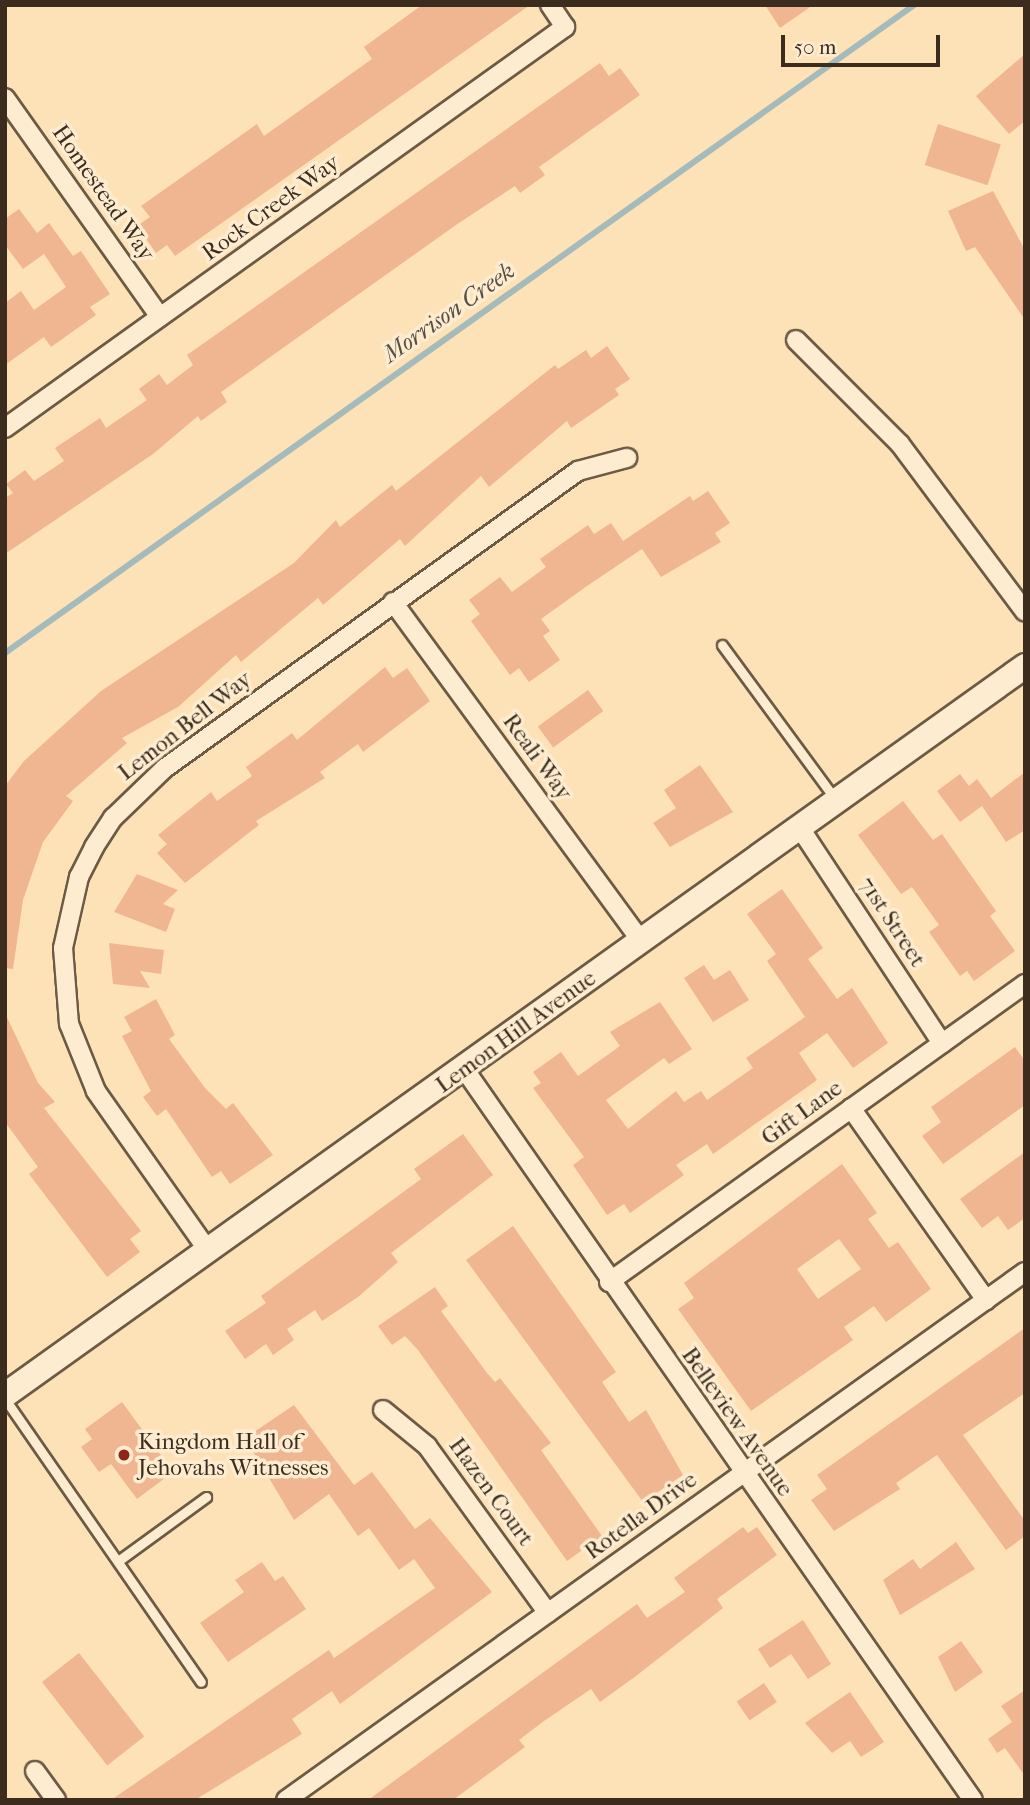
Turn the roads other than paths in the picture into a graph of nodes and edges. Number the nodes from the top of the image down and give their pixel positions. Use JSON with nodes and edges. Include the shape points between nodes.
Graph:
{"nodes":[{"id":1,"x":550,"y":5,"type":"edge"},
{"id":2,"x":5,"y":97,"type":"edge"},
{"id":3,"x":160,"y":317,"type":"junction"},
{"id":4,"x":796,"y":340,"type":"dead end"},
{"id":5,"x":5,"y":428,"type":"edge"},
{"id":6,"x":627,"y":458,"type":"dead end"},
{"id":7,"x":393,"y":602,"type":"junction"},
{"id":8,"x":1025,"y":612,"type":"edge"},
{"id":9,"x":722,"y":645,"type":"dead end"},
{"id":10,"x":1025,"y":666,"type":"edge"},
{"id":11,"x":837,"y":802,"type":"junction"},
{"id":12,"x":800,"y":828,"type":"junction"},
{"id":13,"x":642,"y":942,"type":"junction"},
{"id":14,"x":1025,"y":984,"type":"edge"},
{"id":15,"x":942,"y":1043,"type":"junction"},
{"id":16,"x":465,"y":1070,"type":"junction"},
{"id":17,"x":851,"y":1108,"type":"junction"},
{"id":18,"x":209,"y":1252,"type":"junction"},
{"id":19,"x":1025,"y":1272,"type":"edge"},
{"id":20,"x":609,"y":1282,"type":"junction"},
{"id":21,"x":986,"y":1300,"type":"junction"},
{"id":22,"x":5,"y":1397,"type":"edge"},
{"id":23,"x":383,"y":1410,"type":"dead end"},
{"id":24,"x":743,"y":1474,"type":"junction"},
{"id":25,"x":206,"y":1497,"type":"dead end"},
{"id":26,"x":118,"y":1561,"type":"junction"},
{"id":27,"x":548,"y":1613,"type":"junction"},
{"id":28,"x":201,"y":1682,"type":"dead end"},
{"id":29,"x":35,"y":1771,"type":"dead end"},
{"id":30,"x":56,"y":1800,"type":"edge"},
{"id":31,"x":286,"y":1800,"type":"edge"},
{"id":32,"x":973,"y":1800,"type":"edge"}],
"edges":[{"from":1,"to":3,"type":"street","name":"Rock Creek Way","via":[[565,27]]},
{"from":2,"to":3,"type":"street","name":"Homestead Way"},
{"from":3,"to":5,"type":"street","name":"Rock Creek Way"},
{"from":4,"to":8,"type":"street","via":[[900,444]]},
{"from":6,"to":7,"type":"street","name":"Lemon Bell Way","via":[[578,471]]},
{"from":7,"to":13,"type":"street","name":"Reali Way"},
{"from":7,"to":18,"type":"street","name":"Lemon Bell Way","via":[[138,789],[94,846],[68,914],[62,982],[80,1061]]},
{"from":9,"to":11,"type":"lane"},
{"from":10,"to":11,"type":"street","name":"Lemon Hill Avenue"},
{"from":11,"to":12,"type":"street","name":"Lemon Hill Avenue"},
{"from":12,"to":13,"type":"street","name":"Lemon Hill Avenue"},
{"from":12,"to":15,"type":"street","name":"71st Street"},
{"from":13,"to":16,"type":"street","name":"Lemon Hill Avenue"},
{"from":14,"to":15,"type":"street","name":"Gift Lane"},
{"from":15,"to":17,"type":"street","name":"Gift Lane"},
{"from":16,"to":18,"type":"street","name":"Lemon Hill Avenue"},
{"from":16,"to":20,"type":"street","name":"Belleview Avenue"},
{"from":17,"to":20,"type":"street","name":"Gift Lane"},
{"from":17,"to":21,"type":"street"},
{"from":18,"to":22,"type":"street","name":"Lemon Hill Avenue"},
{"from":19,"to":21,"type":"street","name":"Rotella Drive"},
{"from":20,"to":24,"type":"street","name":"Belleview Avenue"},
{"from":21,"to":24,"type":"street","name":"Rotella Drive"},
{"from":22,"to":26,"type":"lane"},
{"from":23,"to":27,"type":"street","name":"Hazen Court","via":[[427,1446]]},
{"from":24,"to":27,"type":"street","name":"Rotella Drive"},
{"from":24,"to":32,"type":"street","name":"Belleview Avenue"},
{"from":25,"to":26,"type":"lane"},
{"from":26,"to":28,"type":"lane"},
{"from":27,"to":31,"type":"street","name":"Rotella Drive"},
{"from":29,"to":30,"type":"street"}]}
